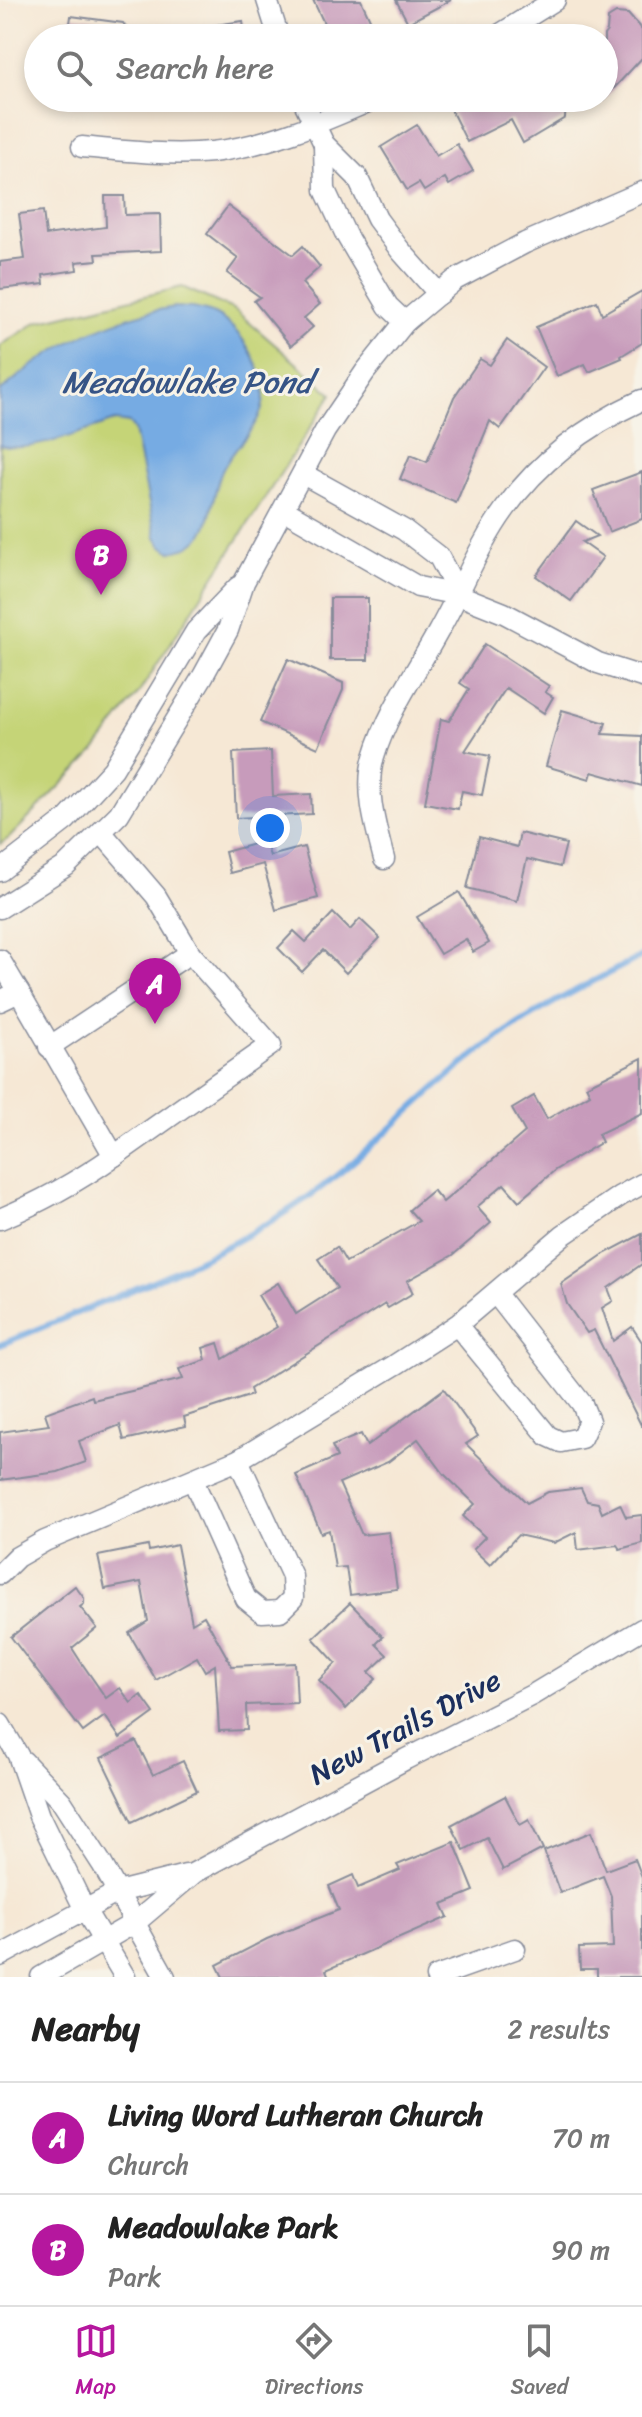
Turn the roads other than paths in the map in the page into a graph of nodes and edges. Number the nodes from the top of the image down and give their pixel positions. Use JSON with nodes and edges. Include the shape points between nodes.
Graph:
{"nodes":[{"id":1,"x":267,"y":0,"type":"edge"},
{"id":2,"x":555,"y":0,"type":"edge"},
{"id":3,"x":275,"y":24,"type":"edge"},
{"id":4,"x":516,"y":24,"type":"edge"},
{"id":5,"x":308,"y":112,"type":"edge"},
{"id":6,"x":341,"y":112,"type":"edge"},
{"id":7,"x":313,"y":123,"type":"junction"},
{"id":8,"x":324,"y":144,"type":"junction"},
{"id":9,"x":82,"y":147,"type":"dead end"},
{"id":10,"x":642,"y":192,"type":"edge"},
{"id":11,"x":367,"y":197,"type":"junction"},
{"id":12,"x":335,"y":211,"type":"junction"},
{"id":13,"x":439,"y":294,"type":"junction"},
{"id":14,"x":405,"y":322,"type":"junction"},
{"id":15,"x":642,"y":400,"type":"edge"},
{"id":16,"x":303,"y":474,"type":"junction"},
{"id":17,"x":284,"y":510,"type":"junction"},
{"id":18,"x":244,"y":582,"type":"junction"},
{"id":19,"x":459,"y":595,"type":"junction"},
{"id":20,"x":642,"y":677,"type":"edge"},
{"id":21,"x":102,"y":833,"type":"junction"},
{"id":22,"x":384,"y":859,"type":"dead end"},
{"id":23,"x":0,"y":871,"type":"edge"},
{"id":24,"x":0,"y":908,"type":"edge"},
{"id":25,"x":190,"y":953,"type":"junction"},
{"id":26,"x":0,"y":960,"type":"edge"},
{"id":27,"x":19,"y":992,"type":"junction"},
{"id":28,"x":0,"y":1001,"type":"edge"},
{"id":29,"x":49,"y":1047,"type":"junction"},
{"id":30,"x":114,"y":1156,"type":"junction"},
{"id":31,"x":642,"y":1184,"type":"edge"},
{"id":32,"x":0,"y":1219,"type":"edge"},
{"id":33,"x":496,"y":1294,"type":"junction"},
{"id":34,"x":457,"y":1325,"type":"junction"},
{"id":35,"x":238,"y":1460,"type":"junction"},
{"id":36,"x":193,"y":1480,"type":"junction"},
{"id":37,"x":0,"y":1574,"type":"edge"},
{"id":38,"x":642,"y":1629,"type":"edge"},
{"id":39,"x":0,"y":1724,"type":"edge"},
{"id":40,"x":18,"y":1755,"type":"junction"},
{"id":41,"x":194,"y":1873,"type":"junction"},
{"id":42,"x":118,"y":1892,"type":"junction"},
{"id":43,"x":85,"y":1910,"type":"junction"},
{"id":44,"x":136,"y":1922,"type":"junction"},
{"id":45,"x":104,"y":1941,"type":"junction"},
{"id":46,"x":515,"y":1949,"type":"dead end"},
{"id":47,"x":0,"y":1956,"type":"edge"},
{"id":48,"x":41,"y":1977,"type":"edge"},
{"id":49,"x":125,"y":1977,"type":"edge"},
{"id":50,"x":165,"y":1977,"type":"edge"},
{"id":51,"x":436,"y":1977,"type":"edge"}],
"edges":[{"from":1,"to":3,"type":"street"},
{"from":2,"to":4,"type":"street"},
{"from":5,"to":7,"type":"street"},
{"from":6,"to":7,"type":"street"},
{"from":7,"to":8,"type":"street"},
{"from":7,"to":9,"type":"street","via":[[213,152]]},
{"from":8,"to":11,"type":"street","via":[[357,177]]},
{"from":8,"to":12,"type":"street","via":[[325,190]]},
{"from":10,"to":13,"type":"street","via":[[525,243]]},
{"from":11,"to":12,"type":"street"},
{"from":11,"to":13,"type":"street","via":[[400,250]]},
{"from":12,"to":14,"type":"street","via":[[388,306]]},
{"from":13,"to":14,"type":"street"},
{"from":14,"to":16,"type":"street","via":[[325,431]]},
{"from":15,"to":19,"type":"street","via":[[581,432],[521,489],[503,511]]},
{"from":16,"to":17,"type":"street"},
{"from":16,"to":19,"type":"street","via":[[404,530],[439,557]]},
{"from":17,"to":18,"type":"street"},
{"from":17,"to":19,"type":"street","via":[[418,587]]},
{"from":18,"to":21,"type":"street","via":[[228,630],[203,676],[119,814]]},
{"from":18,"to":23,"type":"street","via":[[196,631],[113,769],[66,820]]},
{"from":19,"to":20,"type":"street","via":[[598,663]]},
{"from":19,"to":22,"type":"street","via":[[373,759],[373,816]]},
{"from":21,"to":24,"type":"street","via":[[66,866]]},
{"from":21,"to":25,"type":"street","via":[[156,896]]},
{"from":25,"to":29,"type":"street"},
{"from":25,"to":30,"type":"street","via":[[271,1045]]},
{"from":26,"to":27,"type":"street"},
{"from":27,"to":28,"type":"street"},
{"from":27,"to":29,"type":"street"},
{"from":29,"to":30,"type":"street"},
{"from":30,"to":32,"type":"street","via":[[76,1183]]},
{"from":31,"to":33,"type":"street","via":[[563,1235]]},
{"from":33,"to":34,"type":"street"},
{"from":33,"to":34,"type":"street","via":[[582,1404],[589,1421],[581,1438],[561,1442],[548,1436]]},
{"from":34,"to":35,"type":"street"},
{"from":35,"to":36,"type":"street"},
{"from":35,"to":36,"type":"street","via":[[292,1576],[293,1598],[280,1611],[262,1612],[246,1599]]},
{"from":36,"to":37,"type":"street","via":[[45,1541]]},
{"from":38,"to":41,"type":"street","name":"New Trails Drive","via":[[534,1694]]},
{"from":39,"to":40,"type":"street"},
{"from":40,"to":42,"type":"street","via":[[62,1802]]},
{"from":40,"to":43,"type":"street","via":[[39,1816]]},
{"from":41,"to":42,"type":"street","name":"New Trails Drive"},
{"from":41,"to":44,"type":"street","name":"New Trails Drive"},
{"from":42,"to":43,"type":"street","name":"New Trails Drive"},
{"from":42,"to":44,"type":"street"},
{"from":43,"to":45,"type":"street"},
{"from":43,"to":47,"type":"street","name":"New Trails Drive"},
{"from":44,"to":45,"type":"street","name":"New Trails Drive"},
{"from":44,"to":50,"type":"street"},
{"from":45,"to":48,"type":"street","name":"New Trails Drive"},
{"from":45,"to":49,"type":"street"},
{"from":46,"to":51,"type":"street"}]}
